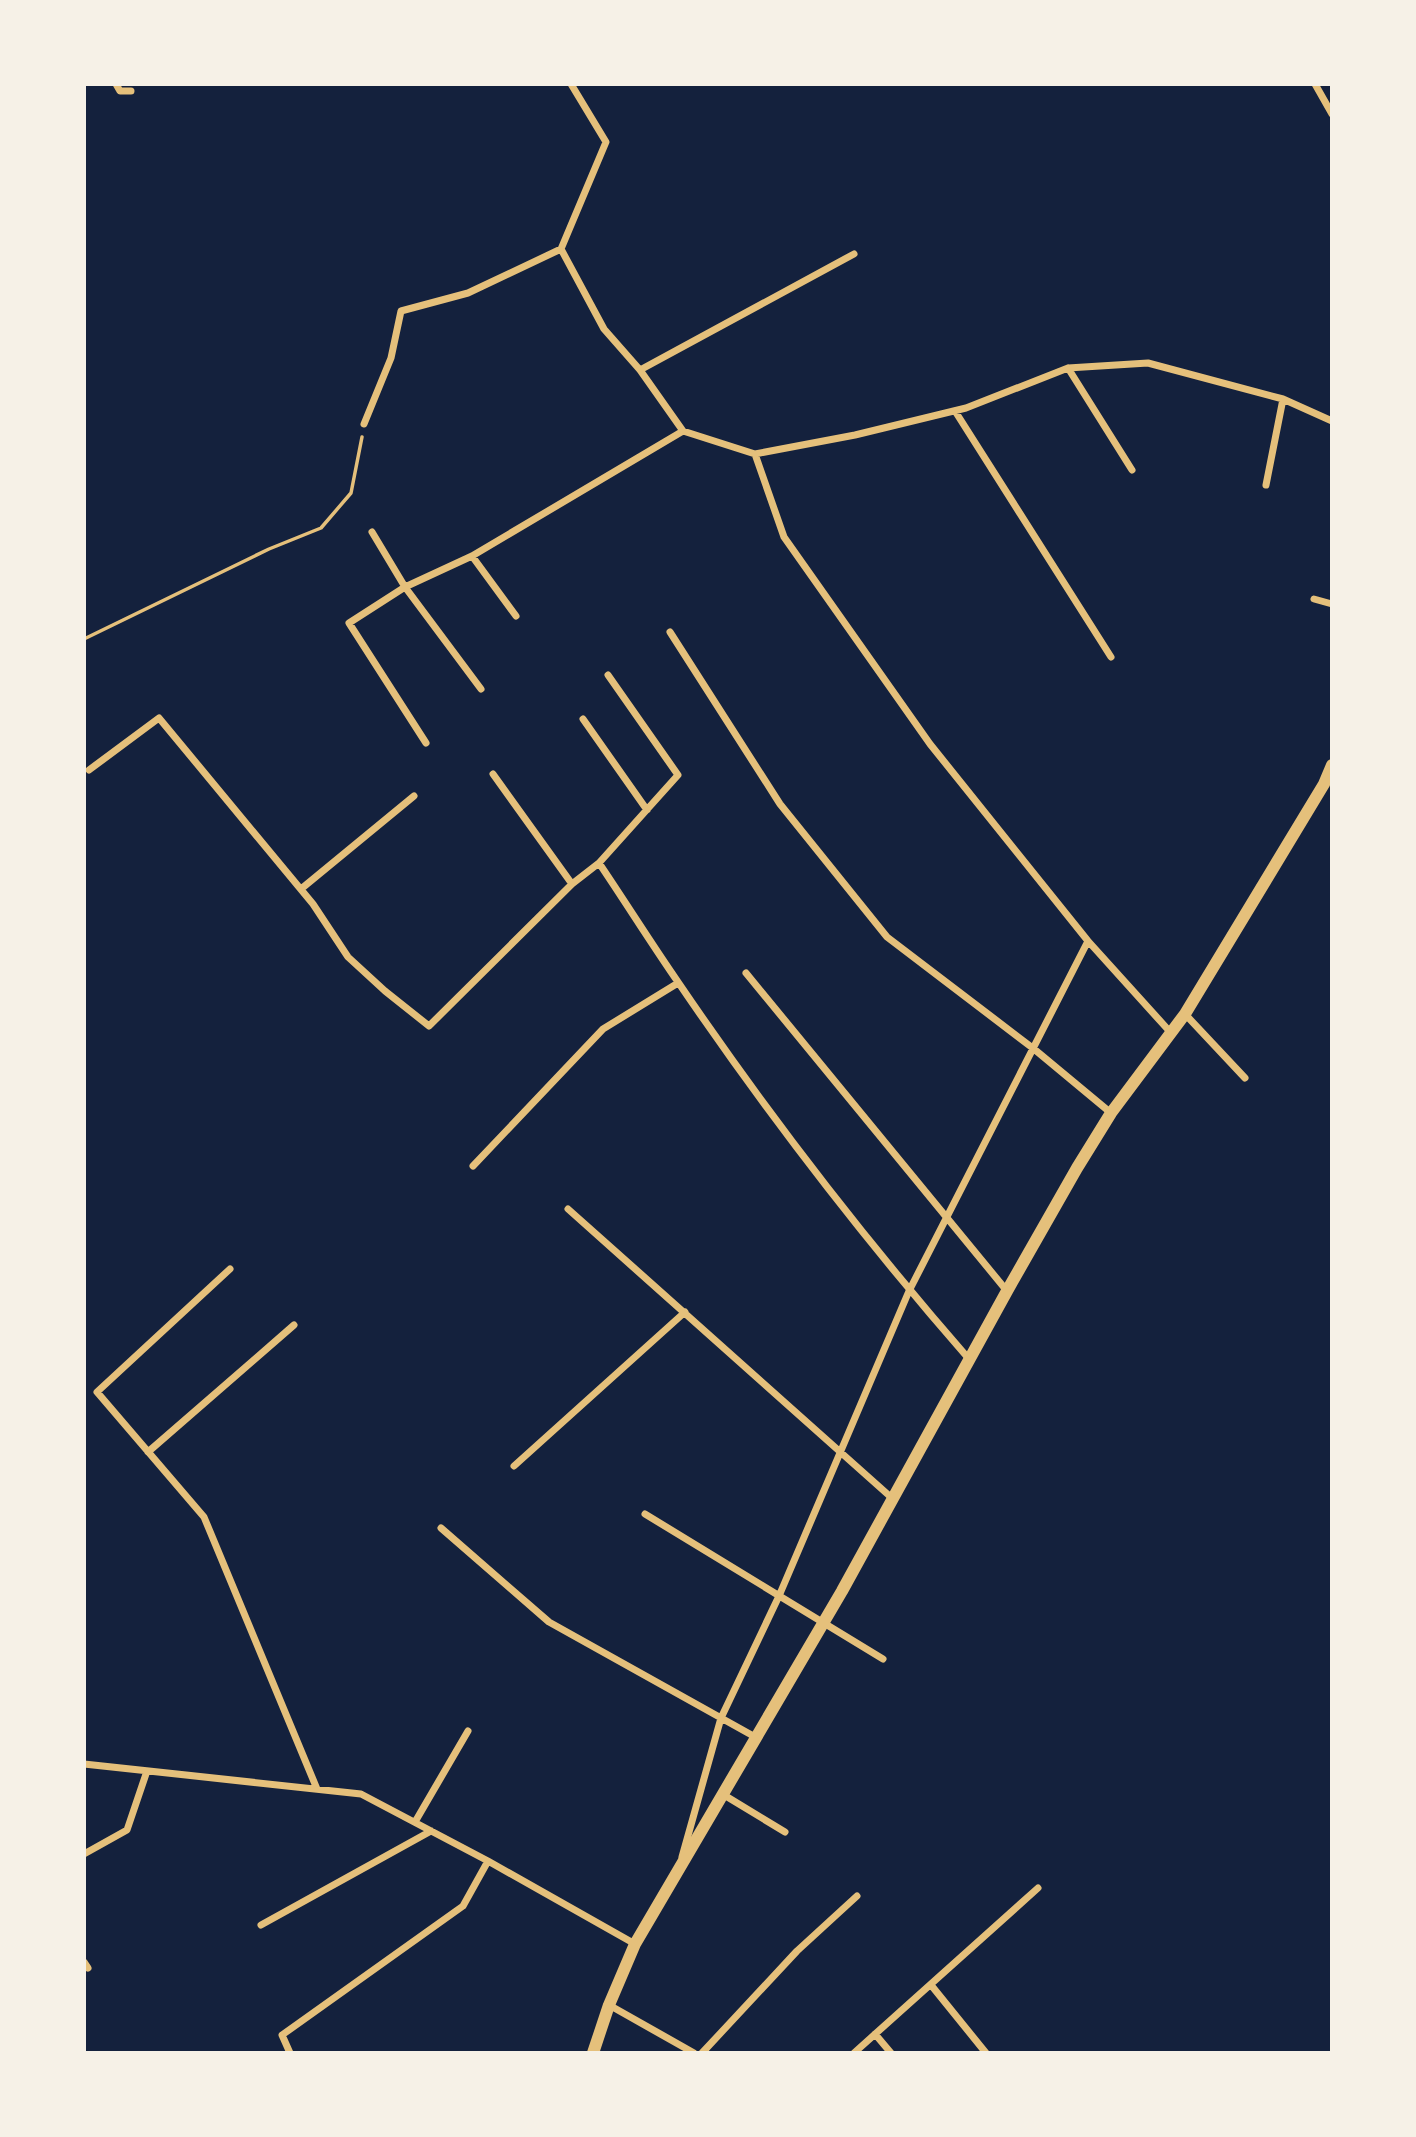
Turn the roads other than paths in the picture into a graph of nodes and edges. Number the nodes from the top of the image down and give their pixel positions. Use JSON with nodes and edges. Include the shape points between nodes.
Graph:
{"nodes":[{"id":1,"x":116,"y":84,"type":"edge"},
{"id":2,"x":571,"y":84,"type":"edge"},
{"id":3,"x":1315,"y":84,"type":"edge"},
{"id":4,"x":131,"y":91,"type":"dead end"},
{"id":5,"x":1332,"y":114,"type":"edge"},
{"id":6,"x":561,"y":249,"type":"junction"},
{"id":7,"x":854,"y":254,"type":"dead end"},
{"id":8,"x":1068,"y":368,"type":"junction"},
{"id":9,"x":640,"y":370,"type":"junction"},
{"id":10,"x":1283,"y":399,"type":"junction"},
{"id":11,"x":955,"y":411,"type":"junction"},
{"id":12,"x":1332,"y":421,"type":"edge"},
{"id":13,"x":364,"y":424,"type":"road end"},
{"id":14,"x":683,"y":431,"type":"junction"},
{"id":15,"x":755,"y":454,"type":"junction"},
{"id":16,"x":1132,"y":470,"type":"dead end"},
{"id":17,"x":1266,"y":485,"type":"dead end"},
{"id":18,"x":372,"y":532,"type":"dead end"},
{"id":19,"x":472,"y":556,"type":"junction"},
{"id":20,"x":405,"y":587,"type":"junction"},
{"id":21,"x":1314,"y":599,"type":"dead end"},
{"id":22,"x":1332,"y":604,"type":"edge"},
{"id":23,"x":516,"y":616,"type":"dead end"},
{"id":24,"x":670,"y":632,"type":"dead end"},
{"id":25,"x":1111,"y":657,"type":"dead end"},
{"id":26,"x":608,"y":675,"type":"dead end"},
{"id":27,"x":481,"y":690,"type":"dead end"},
{"id":28,"x":583,"y":719,"type":"dead end"},
{"id":29,"x":426,"y":743,"type":"dead end"},
{"id":30,"x":1332,"y":765,"type":"edge"},
{"id":31,"x":89,"y":770,"type":"dead end"},
{"id":32,"x":493,"y":774,"type":"dead end"},
{"id":33,"x":1328,"y":788,"type":"edge"},
{"id":34,"x":414,"y":796,"type":"dead end"},
{"id":35,"x":647,"y":810,"type":"junction"},
{"id":36,"x":599,"y":863,"type":"junction"},
{"id":37,"x":572,"y":884,"type":"junction"},
{"id":38,"x":301,"y":889,"type":"junction"},
{"id":39,"x":1088,"y":941,"type":"junction"},
{"id":40,"x":746,"y":974,"type":"dead end"},
{"id":41,"x":678,"y":983,"type":"junction"},
{"id":42,"x":1185,"y":1014,"type":"junction"},
{"id":43,"x":1172,"y":1034,"type":"junction"},
{"id":44,"x":1034,"y":1049,"type":"junction"},
{"id":45,"x":1245,"y":1078,"type":"dead end"},
{"id":46,"x":1111,"y":1114,"type":"junction"},
{"id":47,"x":473,"y":1166,"type":"dead end"},
{"id":48,"x":569,"y":1209,"type":"dead end"},
{"id":49,"x":947,"y":1217,"type":"junction"},
{"id":50,"x":230,"y":1269,"type":"dead end"},
{"id":51,"x":909,"y":1291,"type":"junction"},
{"id":52,"x":1007,"y":1291,"type":"junction"},
{"id":53,"x":685,"y":1312,"type":"junction"},
{"id":54,"x":293,"y":1325,"type":"dead end"},
{"id":55,"x":970,"y":1360,"type":"junction"},
{"id":56,"x":148,"y":1452,"type":"junction"},
{"id":57,"x":842,"y":1453,"type":"junction"},
{"id":58,"x":514,"y":1465,"type":"dead end"},
{"id":59,"x":893,"y":1499,"type":"junction"},
{"id":60,"x":645,"y":1514,"type":"dead end"},
{"id":61,"x":442,"y":1528,"type":"dead end"},
{"id":62,"x":779,"y":1596,"type":"junction"},
{"id":63,"x":823,"y":1623,"type":"junction"},
{"id":64,"x":883,"y":1659,"type":"dead end"},
{"id":65,"x":721,"y":1718,"type":"junction"},
{"id":66,"x":468,"y":1731,"type":"dead end"},
{"id":67,"x":757,"y":1738,"type":"junction"},
{"id":68,"x":84,"y":1764,"type":"edge"},
{"id":69,"x":147,"y":1771,"type":"junction"},
{"id":70,"x":317,"y":1789,"type":"junction"},
{"id":71,"x":724,"y":1795,"type":"junction"},
{"id":72,"x":415,"y":1822,"type":"junction"},
{"id":73,"x":431,"y":1831,"type":"junction"},
{"id":74,"x":785,"y":1832,"type":"dead end"},
{"id":75,"x":84,"y":1854,"type":"edge"},
{"id":76,"x":488,"y":1861,"type":"junction"},
{"id":77,"x":678,"y":1870,"type":"junction"},
{"id":78,"x":1038,"y":1888,"type":"dead end"},
{"id":79,"x":857,"y":1896,"type":"dead end"},
{"id":80,"x":261,"y":1925,"type":"dead end"},
{"id":81,"x":635,"y":1944,"type":"junction"},
{"id":82,"x":931,"y":1984,"type":"junction"},
{"id":83,"x":609,"y":2005,"type":"junction"},
{"id":84,"x":875,"y":2034,"type":"junction"},
{"id":85,"x":290,"y":2053,"type":"edge"},
{"id":86,"x":593,"y":2053,"type":"edge"},
{"id":87,"x":694,"y":2053,"type":"edge"},
{"id":88,"x":702,"y":2053,"type":"edge"},
{"id":89,"x":854,"y":2053,"type":"edge"},
{"id":90,"x":891,"y":2053,"type":"edge"},
{"id":91,"x":986,"y":2053,"type":"edge"}],
"edges":[{"from":1,"to":4,"type":"street","via":[[120,90]]},
{"from":2,"to":6,"type":"street","via":[[606,142]]},
{"from":3,"to":5,"type":"street"},
{"from":6,"to":9,"type":"street","via":[[604,328]]},
{"from":6,"to":13,"type":"street","via":[[468,293],[401,311],[391,358]]},
{"from":7,"to":9,"type":"street"},
{"from":8,"to":10,"type":"street","via":[[1148,363]]},
{"from":8,"to":11,"type":"street"},
{"from":8,"to":16,"type":"street"},
{"from":9,"to":14,"type":"street"},
{"from":10,"to":12,"type":"street"},
{"from":10,"to":17,"type":"street"},
{"from":11,"to":15,"type":"street"},
{"from":11,"to":25,"type":"street"},
{"from":14,"to":15,"type":"street"},
{"from":14,"to":19,"type":"street"},
{"from":15,"to":39,"type":"street","via":[[784,537],[930,744]]},
{"from":18,"to":20,"type":"street"},
{"from":19,"to":20,"type":"street"},
{"from":19,"to":23,"type":"street"},
{"from":20,"to":27,"type":"street"},
{"from":20,"to":29,"type":"street","via":[[349,623]]},
{"from":21,"to":22,"type":"street"},
{"from":24,"to":44,"type":"street","via":[[780,804],[887,937]]},
{"from":26,"to":35,"type":"street","via":[[678,775]]},
{"from":28,"to":35,"type":"street"},
{"from":30,"to":33,"type":"street"},
{"from":31,"to":38,"type":"street","via":[[159,718]]},
{"from":32,"to":37,"type":"street"},
{"from":33,"to":42,"type":"street"},
{"from":34,"to":38,"type":"street"},
{"from":35,"to":36,"type":"street"},
{"from":36,"to":37,"type":"street"},
{"from":36,"to":41,"type":"street"},
{"from":37,"to":38,"type":"street","via":[[429,1026],[348,957]]},
{"from":39,"to":43,"type":"street"},
{"from":39,"to":44,"type":"street"},
{"from":40,"to":49,"type":"street"},
{"from":41,"to":47,"type":"street","via":[[603,1029]]},
{"from":41,"to":51,"type":"street"},
{"from":42,"to":43,"type":"street"},
{"from":42,"to":45,"type":"street"},
{"from":43,"to":46,"type":"street"},
{"from":44,"to":46,"type":"street"},
{"from":44,"to":49,"type":"street"},
{"from":46,"to":52,"type":"street"},
{"from":48,"to":53,"type":"street"},
{"from":49,"to":51,"type":"street"},
{"from":49,"to":52,"type":"street"},
{"from":50,"to":56,"type":"street","via":[[97,1392]]},
{"from":51,"to":55,"type":"street"},
{"from":51,"to":57,"type":"street"},
{"from":52,"to":55,"type":"street"},
{"from":53,"to":57,"type":"street"},
{"from":53,"to":58,"type":"street"},
{"from":54,"to":56,"type":"street"},
{"from":55,"to":59,"type":"street"},
{"from":56,"to":70,"type":"street","via":[[204,1517]]},
{"from":57,"to":59,"type":"street"},
{"from":57,"to":62,"type":"street"},
{"from":59,"to":63,"type":"street"},
{"from":60,"to":62,"type":"street"},
{"from":61,"to":65,"type":"street","via":[[549,1622]]},
{"from":62,"to":63,"type":"street"},
{"from":62,"to":65,"type":"street"},
{"from":63,"to":64,"type":"street"},
{"from":63,"to":67,"type":"street"},
{"from":65,"to":67,"type":"street"},
{"from":65,"to":77,"type":"street"},
{"from":66,"to":72,"type":"street"},
{"from":67,"to":71,"type":"street"},
{"from":68,"to":69,"type":"street"},
{"from":69,"to":70,"type":"street"},
{"from":69,"to":75,"type":"street","via":[[127,1830]]},
{"from":70,"to":72,"type":"street","via":[[361,1794]]},
{"from":71,"to":74,"type":"street"},
{"from":71,"to":77,"type":"street"},
{"from":72,"to":73,"type":"street"},
{"from":73,"to":76,"type":"street"},
{"from":73,"to":80,"type":"street"},
{"from":76,"to":81,"type":"street"},
{"from":76,"to":85,"type":"street","via":[[463,1906],[282,2035]]},
{"from":77,"to":81,"type":"street"},
{"from":78,"to":82,"type":"street"},
{"from":79,"to":88,"type":"street","via":[[797,1951]]},
{"from":81,"to":83,"type":"street"},
{"from":82,"to":84,"type":"street"},
{"from":82,"to":91,"type":"street"},
{"from":83,"to":86,"type":"street"},
{"from":83,"to":87,"type":"street"},
{"from":84,"to":89,"type":"street"},
{"from":84,"to":90,"type":"street"}]}
